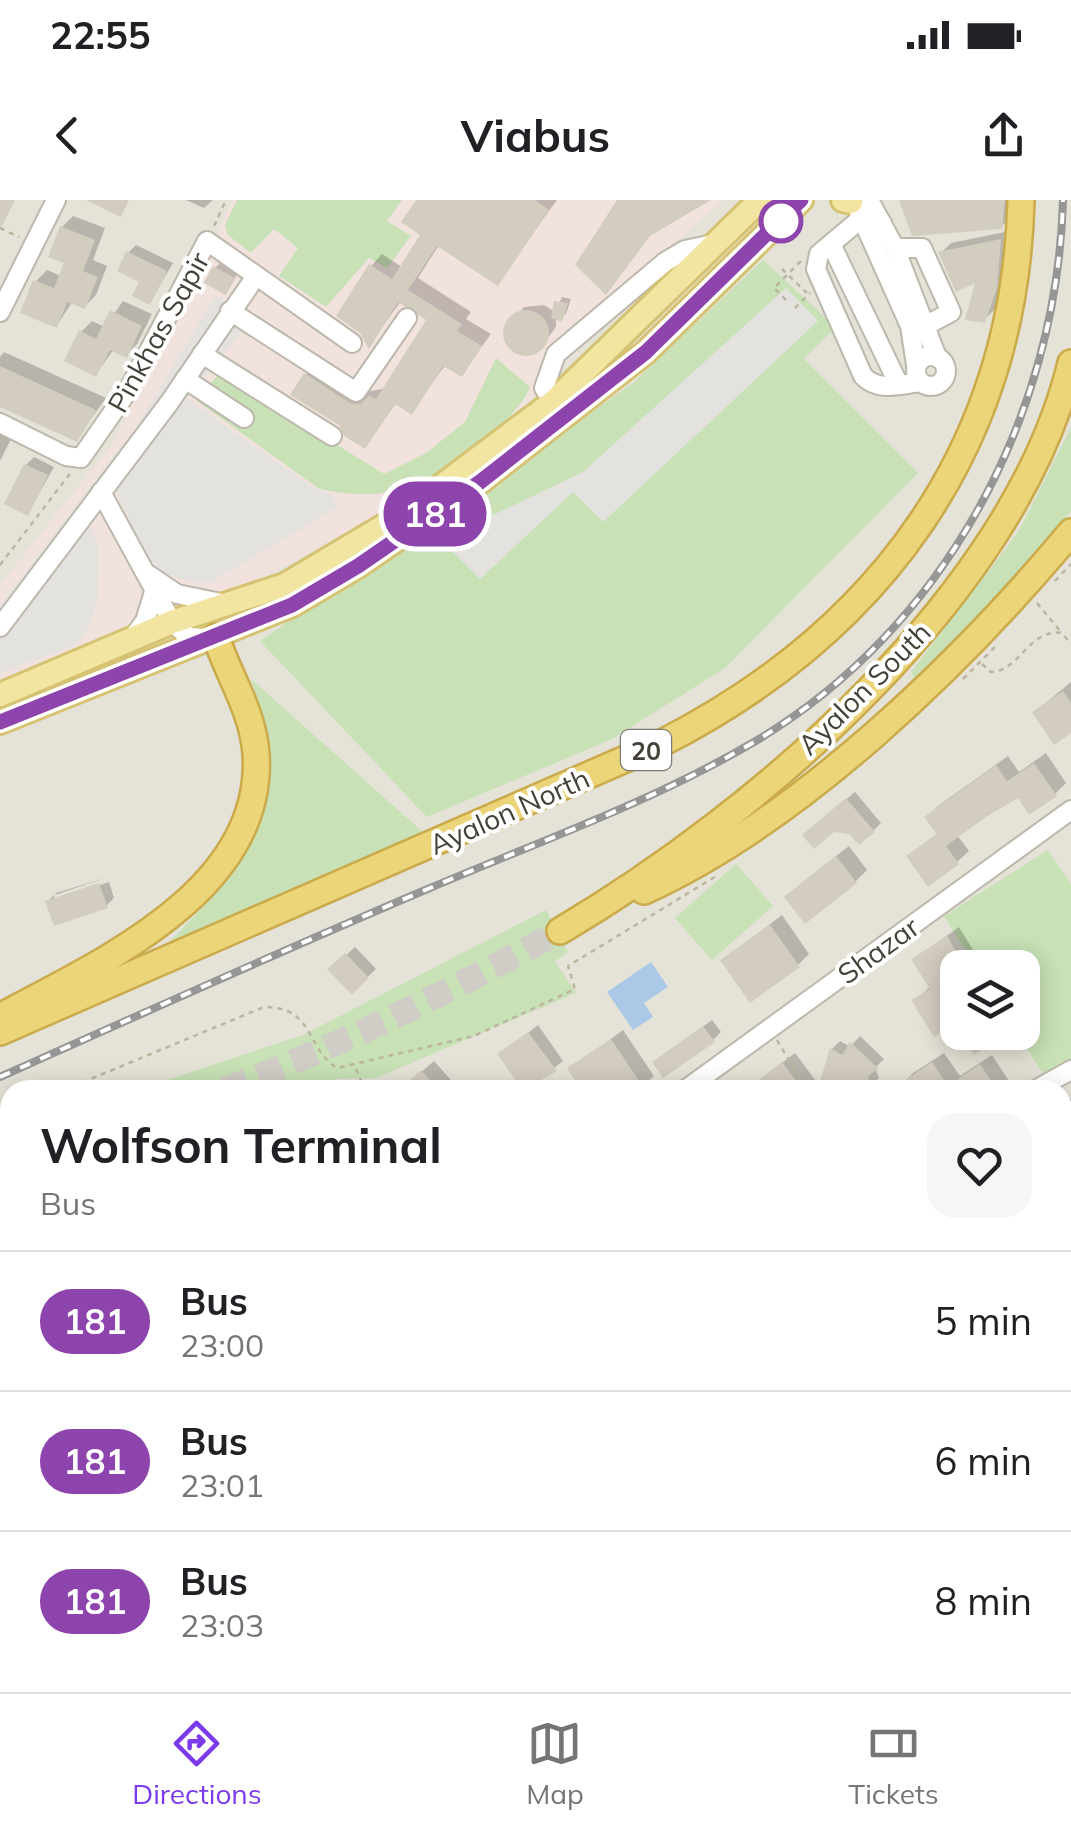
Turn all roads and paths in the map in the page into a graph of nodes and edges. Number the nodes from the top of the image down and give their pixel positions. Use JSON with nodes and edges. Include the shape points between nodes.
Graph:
{"nodes":[{"id":1,"x":56,"y":200,"type":"edge"},
{"id":2,"x":226,"y":200,"type":"edge"},
{"id":3,"x":760,"y":200,"type":"edge"},
{"id":4,"x":816,"y":200,"type":"edge"},
{"id":5,"x":1021,"y":200,"type":"edge"},
{"id":6,"x":860,"y":208,"type":"edge"},
{"id":7,"x":793,"y":209,"type":"edge"},
{"id":8,"x":0,"y":228,"type":"edge"},
{"id":9,"x":207,"y":241,"type":"junction"},
{"id":10,"x":718,"y":242,"type":"junction"},
{"id":11,"x":34,"y":244,"type":"junction"},
{"id":12,"x":832,"y":246,"type":"junction"},
{"id":13,"x":895,"y":248,"type":"junction"},
{"id":14,"x":797,"y":265,"type":"dead end"},
{"id":15,"x":782,"y":268,"type":"dead end"},
{"id":16,"x":788,"y":274,"type":"junction"},
{"id":17,"x":256,"y":276,"type":"junction"},
{"id":18,"x":815,"y":288,"type":"junction"},
{"id":19,"x":786,"y":300,"type":"dead end"},
{"id":20,"x":795,"y":308,"type":"dead end"},
{"id":21,"x":230,"y":311,"type":"junction"},
{"id":22,"x":0,"y":312,"type":"edge"},
{"id":23,"x":407,"y":318,"type":"dead end"},
{"id":24,"x":925,"y":326,"type":"junction"},
{"id":25,"x":352,"y":343,"type":"dead end"},
{"id":26,"x":202,"y":354,"type":"junction"},
{"id":27,"x":936,"y":357,"type":"junction"},
{"id":28,"x":1071,"y":363,"type":"edge"},
{"id":29,"x":918,"y":374,"type":"junction"},
{"id":30,"x":185,"y":379,"type":"junction"},
{"id":31,"x":899,"y":385,"type":"junction"},
{"id":32,"x":553,"y":402,"type":"junction"},
{"id":33,"x":582,"y":404,"type":"junction"},
{"id":34,"x":244,"y":418,"type":"dead end"},
{"id":35,"x":0,"y":423,"type":"edge"},
{"id":36,"x":332,"y":436,"type":"dead end"},
{"id":37,"x":81,"y":458,"type":"junction"},
{"id":38,"x":101,"y":492,"type":"junction"},
{"id":39,"x":1071,"y":532,"type":"edge"},
{"id":40,"x":0,"y":565,"type":"edge"},
{"id":41,"x":139,"y":566,"type":"junction"},
{"id":42,"x":154,"y":592,"type":"junction"},
{"id":43,"x":1036,"y":602,"type":"dead end"},
{"id":44,"x":232,"y":604,"type":"junction"},
{"id":45,"x":172,"y":622,"type":"junction"},
{"id":46,"x":0,"y":627,"type":"edge"},
{"id":47,"x":1062,"y":633,"type":"junction"},
{"id":48,"x":216,"y":637,"type":"junction"},
{"id":49,"x":131,"y":640,"type":"junction"},
{"id":50,"x":1071,"y":644,"type":"edge"},
{"id":51,"x":157,"y":660,"type":"junction"},
{"id":52,"x":980,"y":663,"type":"dead end"},
{"id":53,"x":36,"y":680,"type":"junction"},
{"id":54,"x":0,"y":684,"type":"edge"},
{"id":55,"x":0,"y":695,"type":"edge"},
{"id":56,"x":0,"y":722,"type":"edge"},
{"id":57,"x":1071,"y":810,"type":"edge"},
{"id":58,"x":0,"y":1017,"type":"edge"},
{"id":59,"x":770,"y":1029,"type":"junction"},
{"id":60,"x":0,"y":1032,"type":"edge"},
{"id":61,"x":331,"y":1066,"type":"dead end"},
{"id":62,"x":354,"y":1066,"type":"dead end"},
{"id":63,"x":88,"y":1080,"type":"edge"},
{"id":64,"x":361,"y":1080,"type":"edge"},
{"id":65,"x":699,"y":1080,"type":"edge"},
{"id":66,"x":801,"y":1080,"type":"edge"}],
"edges":[{"from":1,"to":11,"type":"street"},
{"from":2,"to":9,"type":"path","name":"Pinkhas Sapir"},
{"from":3,"to":10,"type":"main road"},
{"from":4,"to":7,"type":"main road"},
{"from":5,"to":60,"type":"highway","name":"Ayalon North","number":"20","via":[[1007,320],[955,465],[887,571],[812,647],[734,705],[662,743]]},
{"from":6,"to":12,"type":"street"},
{"from":6,"to":13,"type":"street"},
{"from":6,"to":29,"type":"street","via":[[910,326]]},
{"from":7,"to":33,"type":"main road","via":[[678,324]]},
{"from":8,"to":11,"type":"path"},
{"from":9,"to":17,"type":"street"},
{"from":9,"to":37,"type":"street","name":"Pinkhas Sapir","via":[[129,389]]},
{"from":10,"to":32,"type":"main road"},
{"from":10,"to":32,"type":"street","via":[[665,262],[556,354],[544,382]]},
{"from":11,"to":22,"type":"street"},
{"from":12,"to":18,"type":"street","via":[[816,260]]},
{"from":12,"to":31,"type":"street"},
{"from":13,"to":24,"type":"street"},
{"from":13,"to":24,"type":"street","via":[[922,248],[951,312]]},
{"from":14,"to":16,"type":"path"},
{"from":15,"to":16,"type":"path"},
{"from":16,"to":18,"type":"path"},
{"from":16,"to":19,"type":"path","via":[[774,288]]},
{"from":17,"to":21,"type":"street"},
{"from":17,"to":25,"type":"street"},
{"from":18,"to":20,"type":"path"},
{"from":18,"to":31,"type":"street","via":[[863,376],[871,384]]},
{"from":21,"to":23,"type":"street","via":[[356,392]]},
{"from":21,"to":26,"type":"street"},
{"from":24,"to":27,"type":"street"},
{"from":26,"to":30,"type":"street"},
{"from":26,"to":36,"type":"street"},
{"from":27,"to":29,"type":"street","via":[[927,356]]},
{"from":27,"to":29,"type":"street","via":[[946,368],[944,378],[931,386]]},
{"from":28,"to":39,"type":"highway","name":"Ayalon South","via":[[1051,428],[1006,519],[927,627],[745,801],[645,878],[563,929],[688,871],[808,787],[915,694]]},
{"from":29,"to":31,"type":"street"},
{"from":30,"to":34,"type":"street"},
{"from":30,"to":38,"type":"street"},
{"from":32,"to":33,"type":"street"},
{"from":32,"to":44,"type":"main road","via":[[473,466],[344,553],[286,585]]},
{"from":33,"to":48,"type":"main road","via":[[358,566],[292,605]]},
{"from":35,"to":37,"type":"street"},
{"from":37,"to":40,"type":"path"},
{"from":38,"to":41,"type":"street"},
{"from":38,"to":46,"type":"street"},
{"from":41,"to":42,"type":"street"},
{"from":41,"to":44,"type":"street","via":[[177,594]]},
{"from":42,"to":45,"type":"street"},
{"from":42,"to":49,"type":"street"},
{"from":43,"to":47,"type":"path"},
{"from":44,"to":45,"type":"main road"},
{"from":44,"to":48,"type":"main road","via":[[215,621]]},
{"from":45,"to":48,"type":"street","via":[[190,637]]},
{"from":45,"to":49,"type":"main road"},
{"from":45,"to":51,"type":"street","via":[[172,640]]},
{"from":47,"to":50,"type":"path"},
{"from":47,"to":52,"type":"path","via":[[1043,634],[996,674]]},
{"from":48,"to":51,"type":"main road"},
{"from":48,"to":58,"type":"highway","via":[[256,752],[253,791],[235,841],[142,939]]},
{"from":49,"to":53,"type":"main road"},
{"from":51,"to":56,"type":"main road"},
{"from":53,"to":54,"type":"street"},
{"from":53,"to":55,"type":"main road"},
{"from":57,"to":59,"type":"street","name":"Shazar"},
{"from":59,"to":65,"type":"street","name":"Shazar"},
{"from":59,"to":66,"type":"path"},
{"from":61,"to":63,"type":"path","via":[[295,1014],[264,1007]]},
{"from":62,"to":64,"type":"path"}]}
